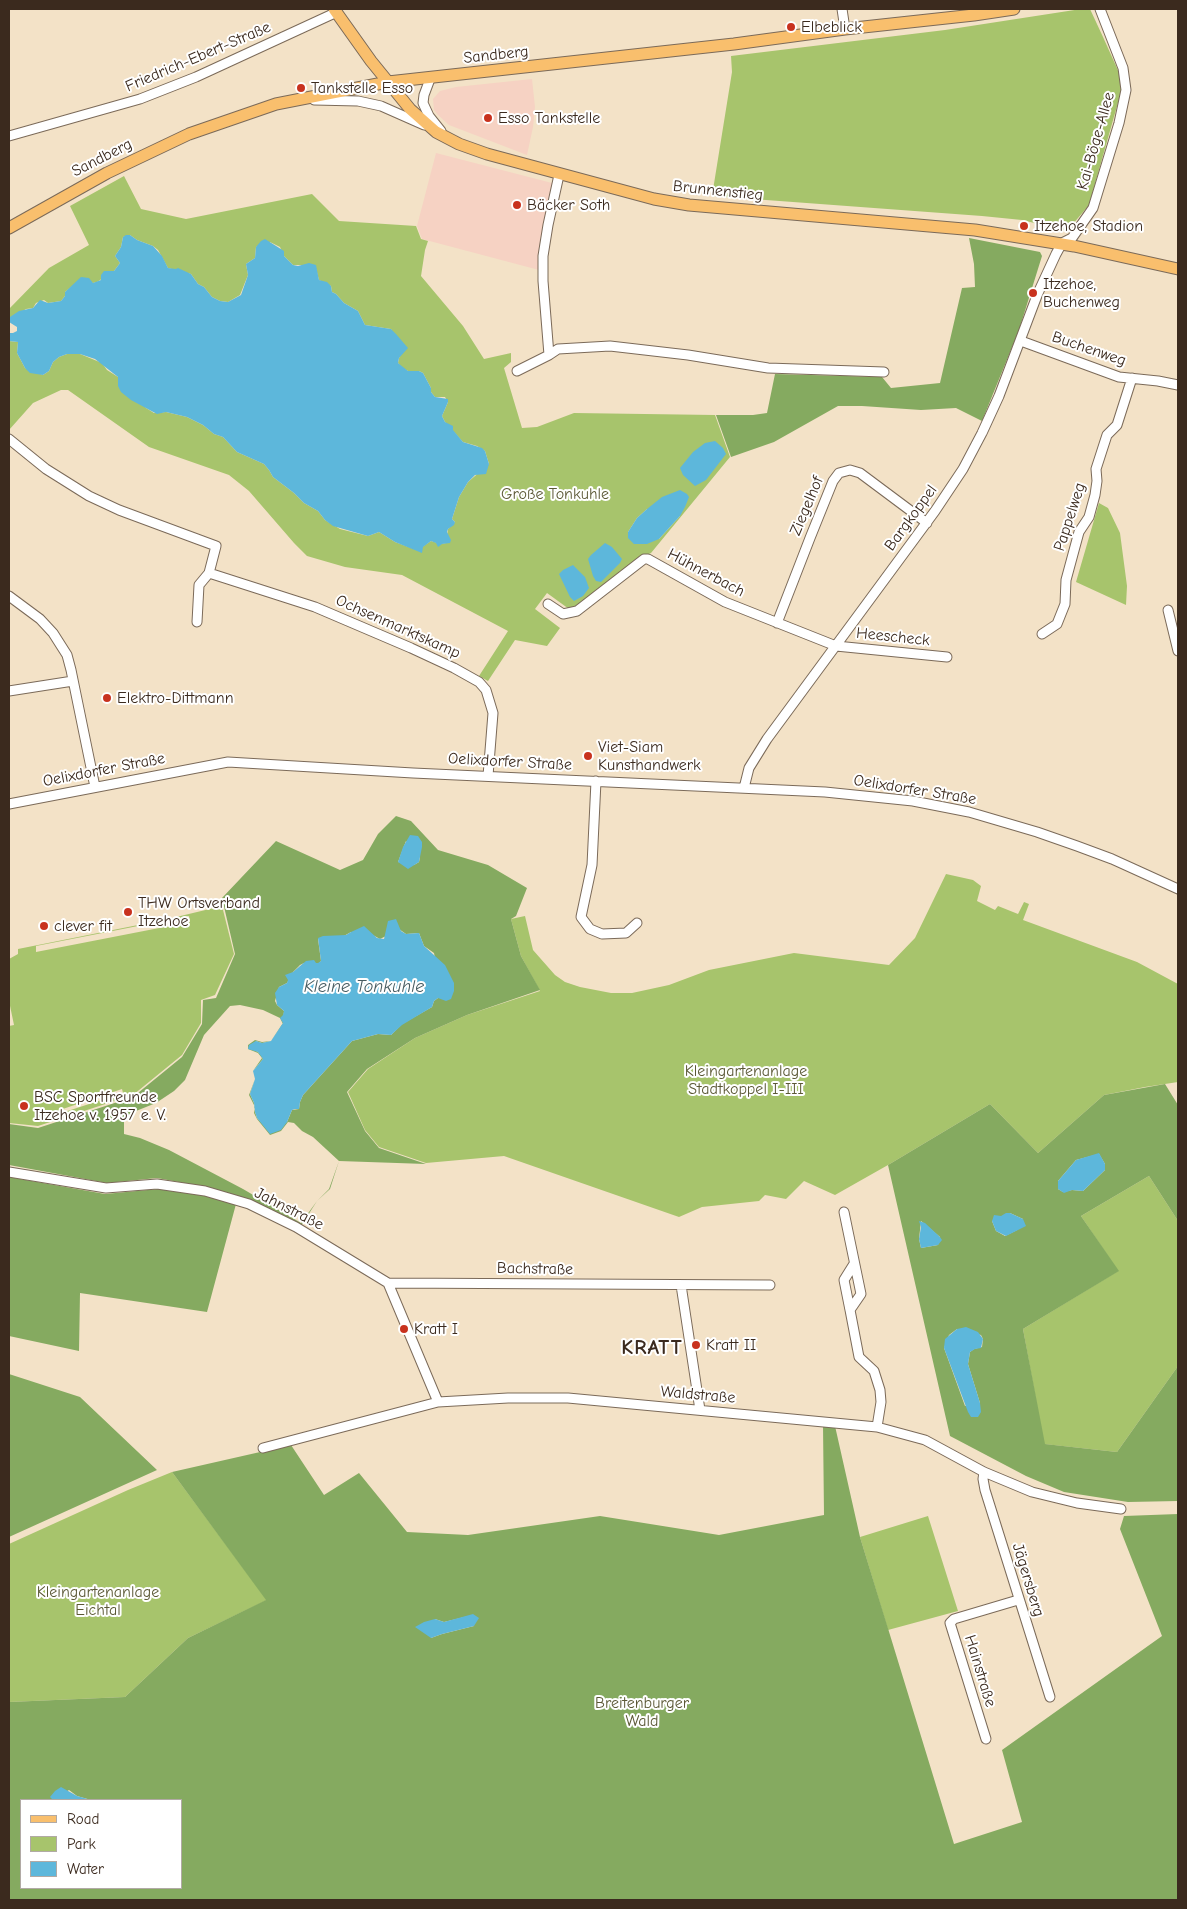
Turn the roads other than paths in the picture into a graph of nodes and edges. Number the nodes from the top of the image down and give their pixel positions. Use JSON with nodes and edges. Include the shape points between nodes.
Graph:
{"nodes":[{"id":1,"x":842,"y":9,"type":"edge"},
{"id":2,"x":1014,"y":9,"type":"edge"},
{"id":3,"x":1100,"y":9,"type":"edge"},
{"id":4,"x":336,"y":10,"type":"edge"},
{"id":5,"x":845,"y":29,"type":"junction"},
{"id":6,"x":430,"y":79,"type":"junction"},
{"id":7,"x":388,"y":82,"type":"junction"},
{"id":8,"x":301,"y":99,"type":"junction"},
{"id":9,"x":430,"y":128,"type":"junction"},
{"id":10,"x":9,"y":136,"type":"edge"},
{"id":11,"x":446,"y":138,"type":"junction"},
{"id":12,"x":559,"y":175,"type":"junction"},
{"id":13,"x":9,"y":228,"type":"edge"},
{"id":14,"x":1062,"y":243,"type":"junction"},
{"id":15,"x":1178,"y":269,"type":"edge"},
{"id":16,"x":1021,"y":341,"type":"junction"},
{"id":17,"x":549,"y":355,"type":"junction"},
{"id":18,"x":518,"y":371,"type":"dead end"},
{"id":19,"x":884,"y":372,"type":"dead end"},
{"id":20,"x":1132,"y":378,"type":"junction"},
{"id":21,"x":1178,"y":385,"type":"edge"},
{"id":22,"x":9,"y":440,"type":"edge"},
{"id":23,"x":926,"y":523,"type":"junction"},
{"id":24,"x":209,"y":573,"type":"junction"},
{"id":25,"x":9,"y":596,"type":"edge"},
{"id":26,"x":548,"y":604,"type":"dead end"},
{"id":27,"x":1168,"y":610,"type":"dead end"},
{"id":28,"x":196,"y":622,"type":"dead end"},
{"id":29,"x":778,"y":623,"type":"junction"},
{"id":30,"x":1042,"y":634,"type":"dead end"},
{"id":31,"x":836,"y":646,"type":"junction"},
{"id":32,"x":1178,"y":652,"type":"edge"},
{"id":33,"x":947,"y":657,"type":"dead end"},
{"id":34,"x":73,"y":681,"type":"junction"},
{"id":35,"x":9,"y":690,"type":"edge"},
{"id":36,"x":488,"y":776,"type":"junction"},
{"id":37,"x":596,"y":781,"type":"junction"},
{"id":38,"x":95,"y":787,"type":"junction"},
{"id":39,"x":744,"y":788,"type":"junction"},
{"id":40,"x":9,"y":804,"type":"edge"},
{"id":41,"x":1178,"y":889,"type":"edge"},
{"id":42,"x":637,"y":924,"type":"dead end"},
{"id":43,"x":9,"y":1172,"type":"edge"},
{"id":44,"x":844,"y":1212,"type":"dead end"},
{"id":45,"x":854,"y":1264,"type":"junction"},
{"id":46,"x":388,"y":1283,"type":"junction"},
{"id":47,"x":681,"y":1285,"type":"junction"},
{"id":48,"x":770,"y":1285,"type":"dead end"},
{"id":49,"x":850,"y":1310,"type":"junction"},
{"id":50,"x":438,"y":1402,"type":"junction"},
{"id":51,"x":700,"y":1410,"type":"junction"},
{"id":52,"x":877,"y":1427,"type":"junction"},
{"id":53,"x":263,"y":1448,"type":"dead end"},
{"id":54,"x":984,"y":1472,"type":"junction"},
{"id":55,"x":1121,"y":1509,"type":"dead end"},
{"id":56,"x":1018,"y":1600,"type":"junction"},
{"id":57,"x":1050,"y":1697,"type":"dead end"},
{"id":58,"x":986,"y":1739,"type":"dead end"}],
"edges":[{"from":1,"to":5,"type":"street"},
{"from":2,"to":5,"type":"main road","name":"Sandberg"},
{"from":3,"to":14,"type":"street","name":"Kai-Böge-Allee","via":[[1123,68],[1125,99],[1092,208],[1072,238]]},
{"from":4,"to":7,"type":"main road","name":"Brunnenstieg"},
{"from":4,"to":10,"type":"street","name":"Friedrich-Ebert-Straße","via":[[196,77],[140,99]]},
{"from":5,"to":6,"type":"main road","name":"Sandberg"},
{"from":6,"to":7,"type":"main road","name":"Sandberg"},
{"from":6,"to":11,"type":"street","via":[[423,103]]},
{"from":7,"to":8,"type":"main road","name":"Sandberg"},
{"from":7,"to":9,"type":"main road","name":"Brunnenstieg"},
{"from":8,"to":9,"type":"street","via":[[381,106]]},
{"from":8,"to":13,"type":"main road","name":"Sandberg","via":[[202,128],[107,173]]},
{"from":9,"to":11,"type":"main road","name":"Brunnenstieg"},
{"from":11,"to":12,"type":"main road","name":"Brunnenstieg"},
{"from":12,"to":14,"type":"main road","name":"Brunnenstieg","via":[[689,205],[974,230]]},
{"from":12,"to":17,"type":"street","via":[[543,256]]},
{"from":14,"to":15,"type":"main road","name":"Brunnenstieg"},
{"from":14,"to":16,"type":"street","name":"Bargkoppel","via":[[1038,293]]},
{"from":16,"to":20,"type":"street","name":"Buchenweg","via":[[1119,377]]},
{"from":16,"to":23,"type":"street","name":"Bargkoppel","via":[[978,441],[953,486]]},
{"from":17,"to":18,"type":"street"},
{"from":17,"to":19,"type":"street","via":[[558,350],[610,346],[768,368]]},
{"from":20,"to":21,"type":"street","name":"Buchenweg"},
{"from":20,"to":30,"type":"street","name":"Pappelweg","via":[[1118,425],[1108,435],[1096,469],[1096,495],[1089,517],[1079,532],[1066,580],[1065,604],[1057,624]]},
{"from":22,"to":24,"type":"street","via":[[46,469],[89,496],[216,546]]},
{"from":23,"to":29,"type":"street","name":"Ziegelhof","via":[[860,473],[850,470],[839,473],[833,481]]},
{"from":23,"to":31,"type":"street","name":"Bargkoppel"},
{"from":24,"to":28,"type":"street","via":[[199,584]]},
{"from":24,"to":36,"type":"street","name":"Ochsenmarktskamp","via":[[315,607],[411,648],[479,682],[486,690],[493,713]]},
{"from":25,"to":34,"type":"street","via":[[36,614],[48,627],[67,655]]},
{"from":26,"to":29,"type":"street","name":"Hühnerbach","via":[[563,614],[577,611],[644,559],[725,602]]},
{"from":27,"to":32,"type":"street"},
{"from":29,"to":31,"type":"street","name":"Hühnerbach"},
{"from":31,"to":33,"type":"street","name":"Heescheck"},
{"from":31,"to":39,"type":"street","name":"Bargkoppel","via":[[752,761]]},
{"from":34,"to":35,"type":"street"},
{"from":34,"to":38,"type":"street"},
{"from":36,"to":37,"type":"street","name":"Oelixdorfer Straße"},
{"from":36,"to":38,"type":"street","name":"Oelixdorfer Straße","via":[[228,762]]},
{"from":37,"to":39,"type":"street","name":"Oelixdorfer Straße"},
{"from":37,"to":42,"type":"street","via":[[592,865],[582,919],[590,929],[610,935],[626,933]]},
{"from":38,"to":40,"type":"street","name":"Oelixdorfer Straße"},
{"from":39,"to":41,"type":"street","name":"Oelixdorfer Straße","via":[[868,795],[969,812],[1078,846]]},
{"from":43,"to":46,"type":"street","name":"Jahnstraße","via":[[106,1188],[157,1184],[205,1191],[249,1204],[296,1227]]},
{"from":44,"to":45,"type":"street"},
{"from":45,"to":49,"type":"street","via":[[844,1280]]},
{"from":45,"to":49,"type":"street","via":[[861,1294]]},
{"from":46,"to":47,"type":"street","name":"Bachstraße"},
{"from":46,"to":50,"type":"street"},
{"from":47,"to":48,"type":"street","name":"Bachstraße"},
{"from":47,"to":51,"type":"street"},
{"from":49,"to":52,"type":"street","via":[[859,1356],[874,1371],[880,1390]]},
{"from":50,"to":51,"type":"street","name":"Waldstraße","via":[[546,1398]]},
{"from":50,"to":53,"type":"street","name":"Waldstraße"},
{"from":51,"to":52,"type":"street","name":"Waldstraße"},
{"from":52,"to":54,"type":"street","name":"Waldstraße","via":[[925,1440]]},
{"from":54,"to":55,"type":"street","name":"Waldstraße","via":[[1045,1496]]},
{"from":54,"to":56,"type":"street","name":"Jägersberg","via":[[985,1490]]},
{"from":56,"to":57,"type":"street","name":"Jägersberg"},
{"from":56,"to":58,"type":"street","name":"Hainstraße","via":[[954,1619],[950,1623]]}]}
